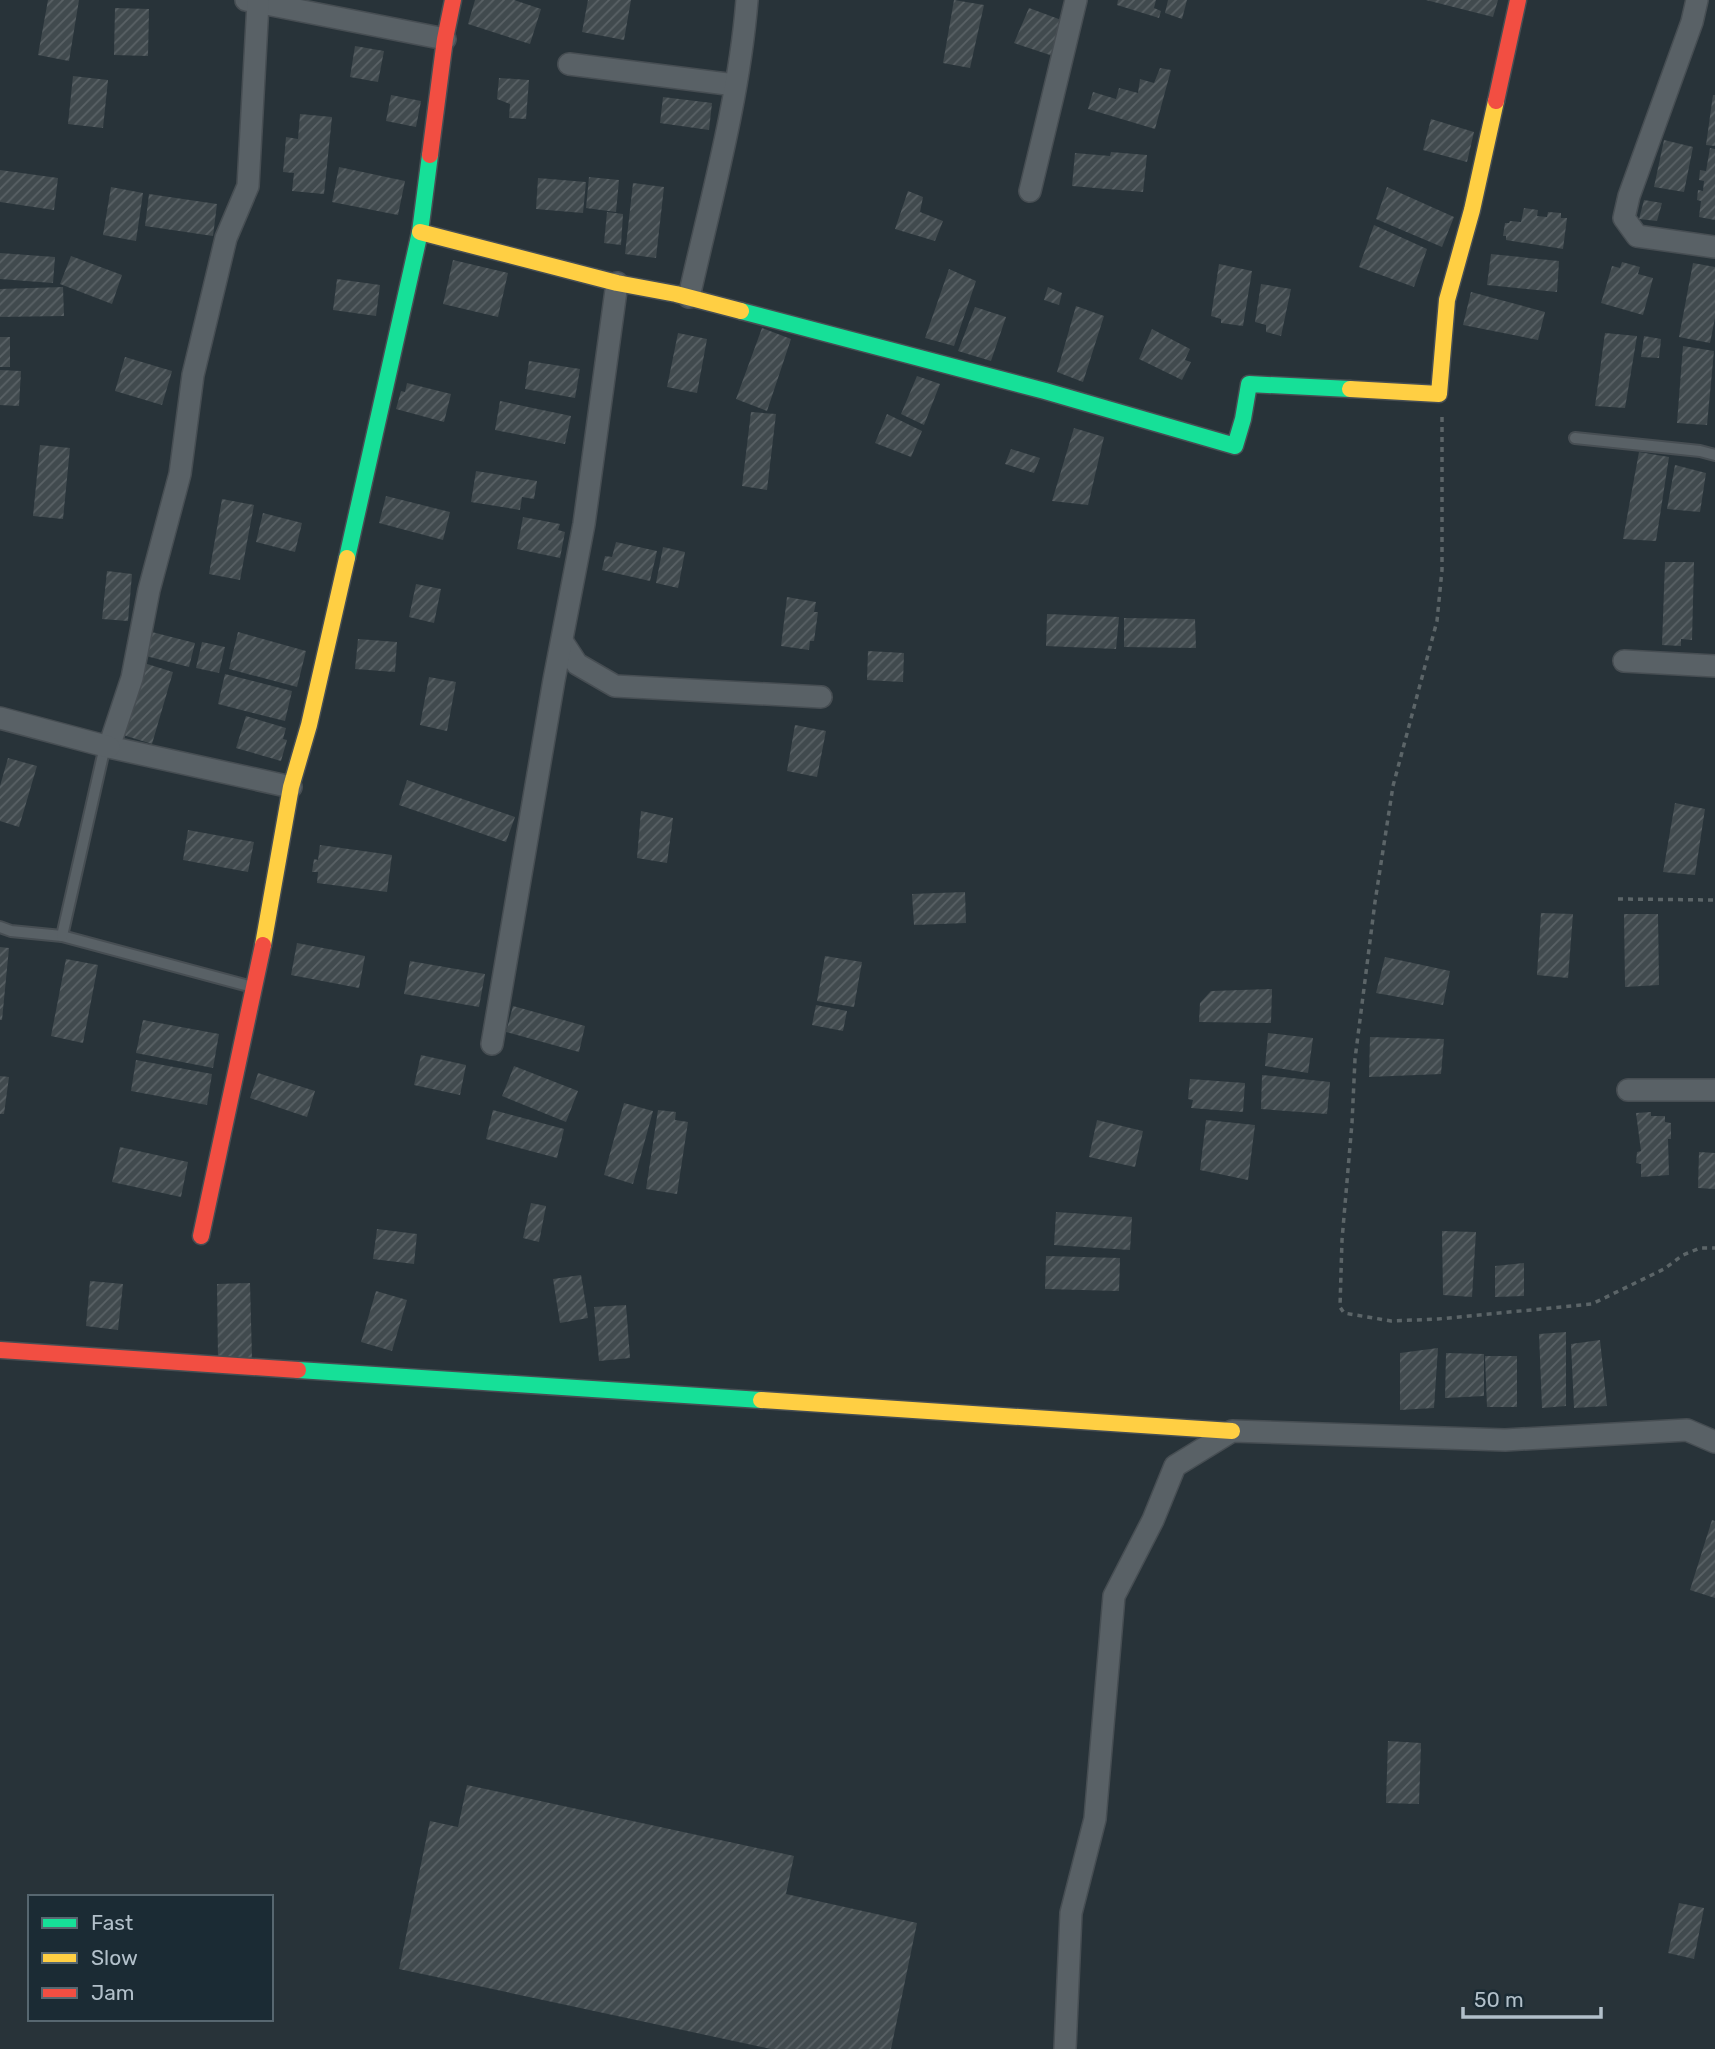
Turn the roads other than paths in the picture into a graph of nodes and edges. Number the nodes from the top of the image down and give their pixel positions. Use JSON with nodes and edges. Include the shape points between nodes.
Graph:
{"nodes":[{"id":1,"x":453,"y":0,"type":"edge"},
{"id":2,"x":747,"y":0,"type":"edge"},
{"id":3,"x":1518,"y":0,"type":"edge"},
{"id":4,"x":1697,"y":0,"type":"edge"},
{"id":5,"x":251,"y":1,"type":"edge"},
{"id":6,"x":1069,"y":2,"type":"edge"},
{"id":7,"x":445,"y":39,"type":"junction"},
{"id":8,"x":569,"y":64,"type":"dead end"},
{"id":9,"x":735,"y":85,"type":"junction"},
{"id":10,"x":1030,"y":191,"type":"dead end"},
{"id":11,"x":420,"y":232,"type":"junction"},
{"id":12,"x":1715,"y":247,"type":"edge"},
{"id":13,"x":617,"y":283,"type":"junction"},
{"id":14,"x":689,"y":297,"type":"junction"},
{"id":15,"x":1575,"y":438,"type":"dead end"},
{"id":16,"x":1715,"y":455,"type":"edge"},
{"id":17,"x":562,"y":641,"type":"junction"},
{"id":18,"x":1624,"y":661,"type":"dead end"},
{"id":19,"x":1715,"y":666,"type":"edge"},
{"id":20,"x":821,"y":697,"type":"dead end"},
{"id":21,"x":0,"y":718,"type":"edge"},
{"id":22,"x":107,"y":746,"type":"junction"},
{"id":23,"x":291,"y":787,"type":"junction"},
{"id":24,"x":0,"y":927,"type":"edge"},
{"id":25,"x":62,"y":936,"type":"junction"},
{"id":26,"x":256,"y":988,"type":"junction"},
{"id":27,"x":492,"y":1044,"type":"dead end"},
{"id":28,"x":1628,"y":1090,"type":"dead end"},
{"id":29,"x":1715,"y":1090,"type":"edge"},
{"id":30,"x":201,"y":1236,"type":"dead end"},
{"id":31,"x":0,"y":1350,"type":"edge"},
{"id":32,"x":1232,"y":1431,"type":"junction"},
{"id":33,"x":1715,"y":1442,"type":"edge"},
{"id":34,"x":1065,"y":2049,"type":"edge"}],
"edges":[{"from":1,"to":7,"type":"street"},
{"from":2,"to":9,"type":"street"},
{"from":3,"to":14,"type":"street","via":[[1472,210],[1447,300],[1439,394],[1249,384],[1235,446]]},
{"from":4,"to":12,"type":"street","via":[[1624,218],[1637,236]]},
{"from":5,"to":7,"type":"street"},
{"from":5,"to":22,"type":"street","via":[[247,186],[226,238],[193,375],[180,474],[149,590],[132,678]]},
{"from":6,"to":10,"type":"street"},
{"from":7,"to":11,"type":"street"},
{"from":8,"to":9,"type":"street"},
{"from":9,"to":14,"type":"street"},
{"from":11,"to":13,"type":"street"},
{"from":11,"to":23,"type":"street"},
{"from":13,"to":14,"type":"street"},
{"from":13,"to":17,"type":"street","via":[[584,524]]},
{"from":15,"to":16,"type":"lane"},
{"from":17,"to":20,"type":"street","via":[[577,664],[615,686]]},
{"from":17,"to":27,"type":"street"},
{"from":18,"to":19,"type":"street"},
{"from":21,"to":22,"type":"street"},
{"from":22,"to":23,"type":"street"},
{"from":22,"to":25,"type":"lane"},
{"from":23,"to":26,"type":"street"},
{"from":24,"to":25,"type":"lane"},
{"from":25,"to":26,"type":"lane"},
{"from":26,"to":30,"type":"street"},
{"from":28,"to":29,"type":"street"},
{"from":31,"to":32,"type":"street"},
{"from":32,"to":33,"type":"street","via":[[1505,1440],[1687,1430]]},
{"from":32,"to":34,"type":"street","via":[[1175,1466],[1114,1596],[1095,1819],[1071,1913]]}]}
